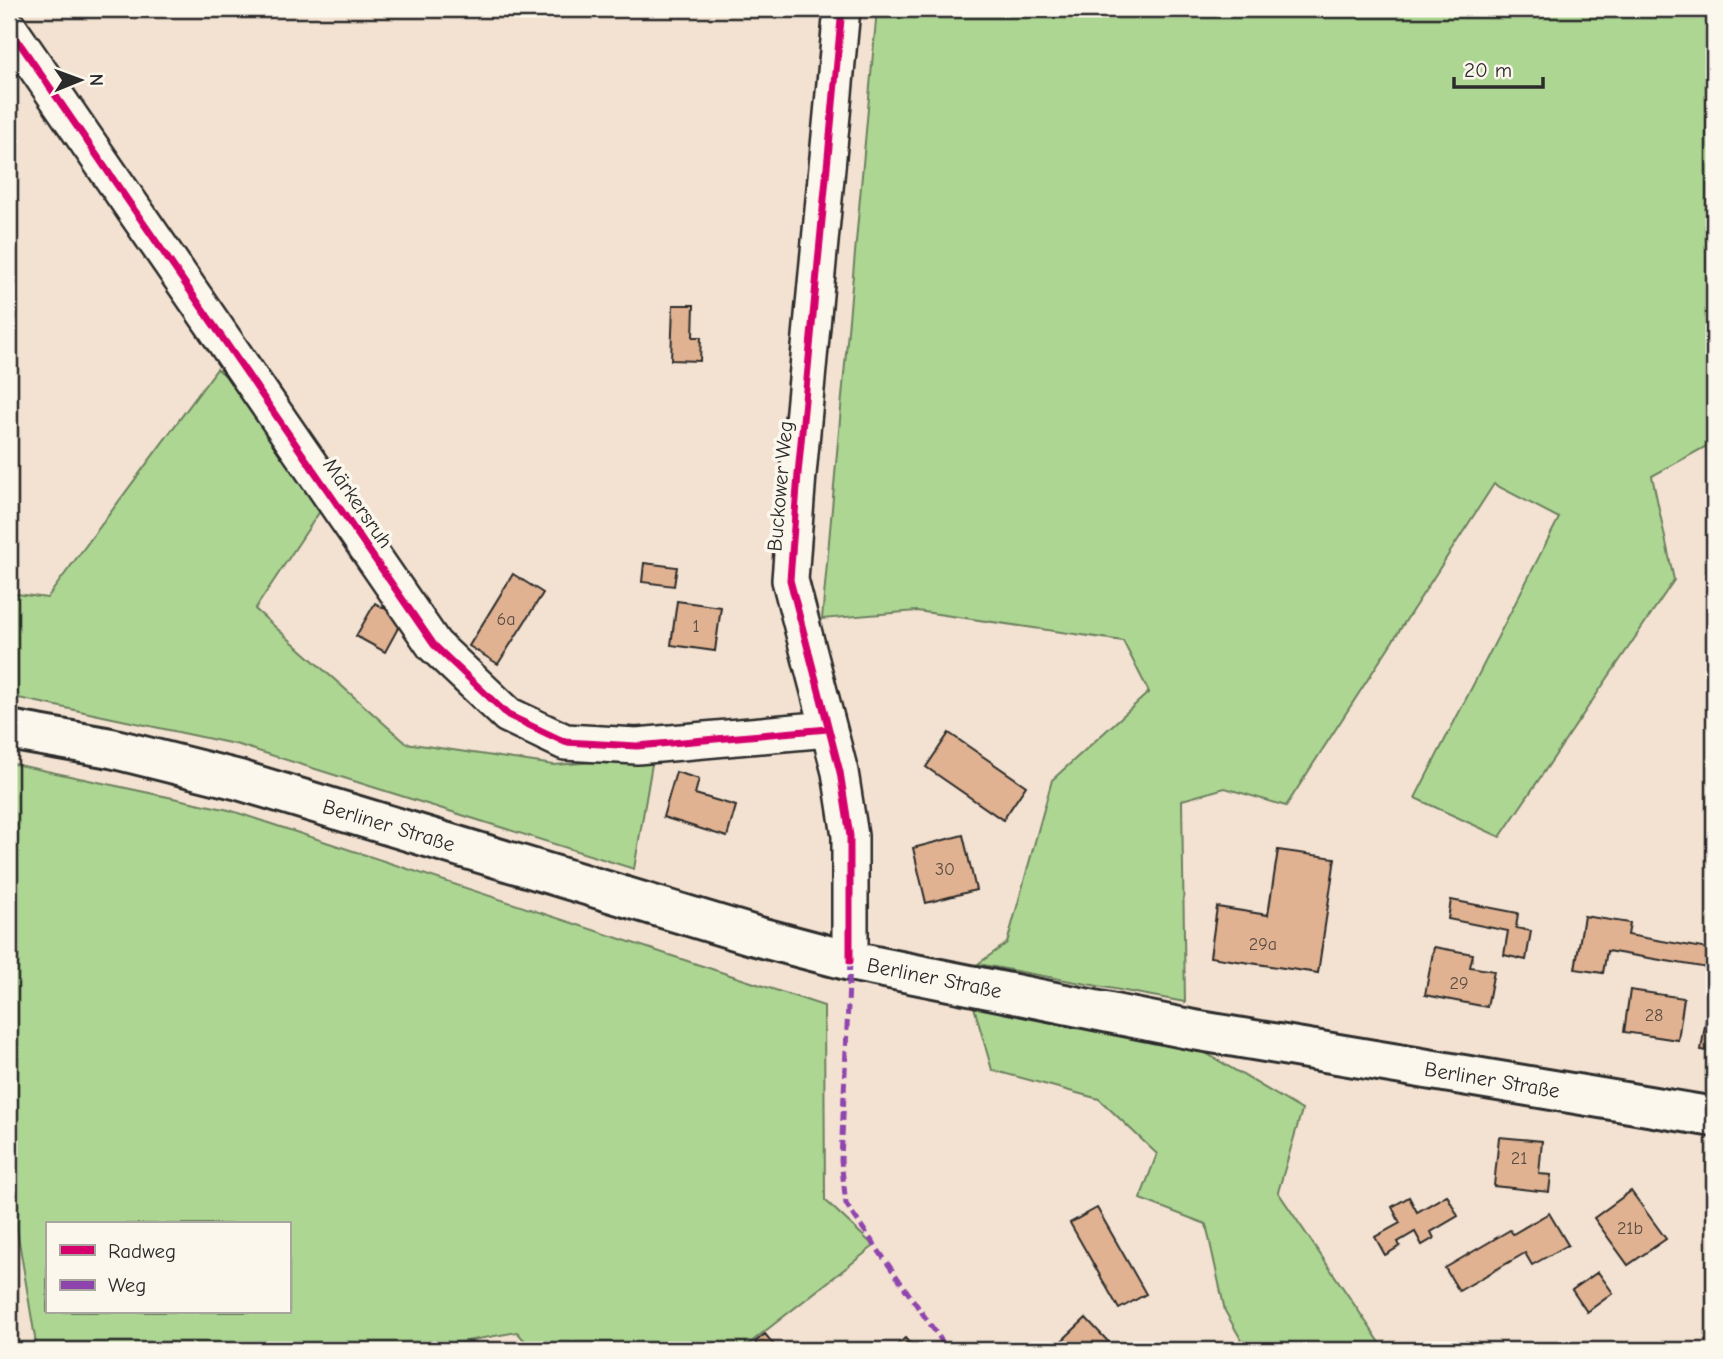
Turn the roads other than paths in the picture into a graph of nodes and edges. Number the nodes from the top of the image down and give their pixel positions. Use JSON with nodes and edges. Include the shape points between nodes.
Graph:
{"nodes":[{"id":1,"x":842,"y":9,"type":"edge"},
{"id":2,"x":9,"y":28,"type":"edge"},
{"id":3,"x":828,"y":729,"type":"junction"},
{"id":4,"x":9,"y":730,"type":"edge"},
{"id":5,"x":850,"y":961,"type":"junction"},
{"id":6,"x":1714,"y":1117,"type":"edge"}],
"edges":[{"from":1,"to":3,"type":"street","name":"Buckower Weg","via":[[790,580]]},
{"from":2,"to":3,"type":"street","name":"Märkersruh","via":[[434,645],[508,715],[565,742],[637,746]]},
{"from":3,"to":5,"type":"street","name":"Buckower Weg","via":[[850,836]]},
{"from":4,"to":5,"type":"main road","name":"Berliner Straße","via":[[111,748],[239,780]]},
{"from":5,"to":6,"type":"main road","name":"Berliner Straße","via":[[1194,1030]]}]}
